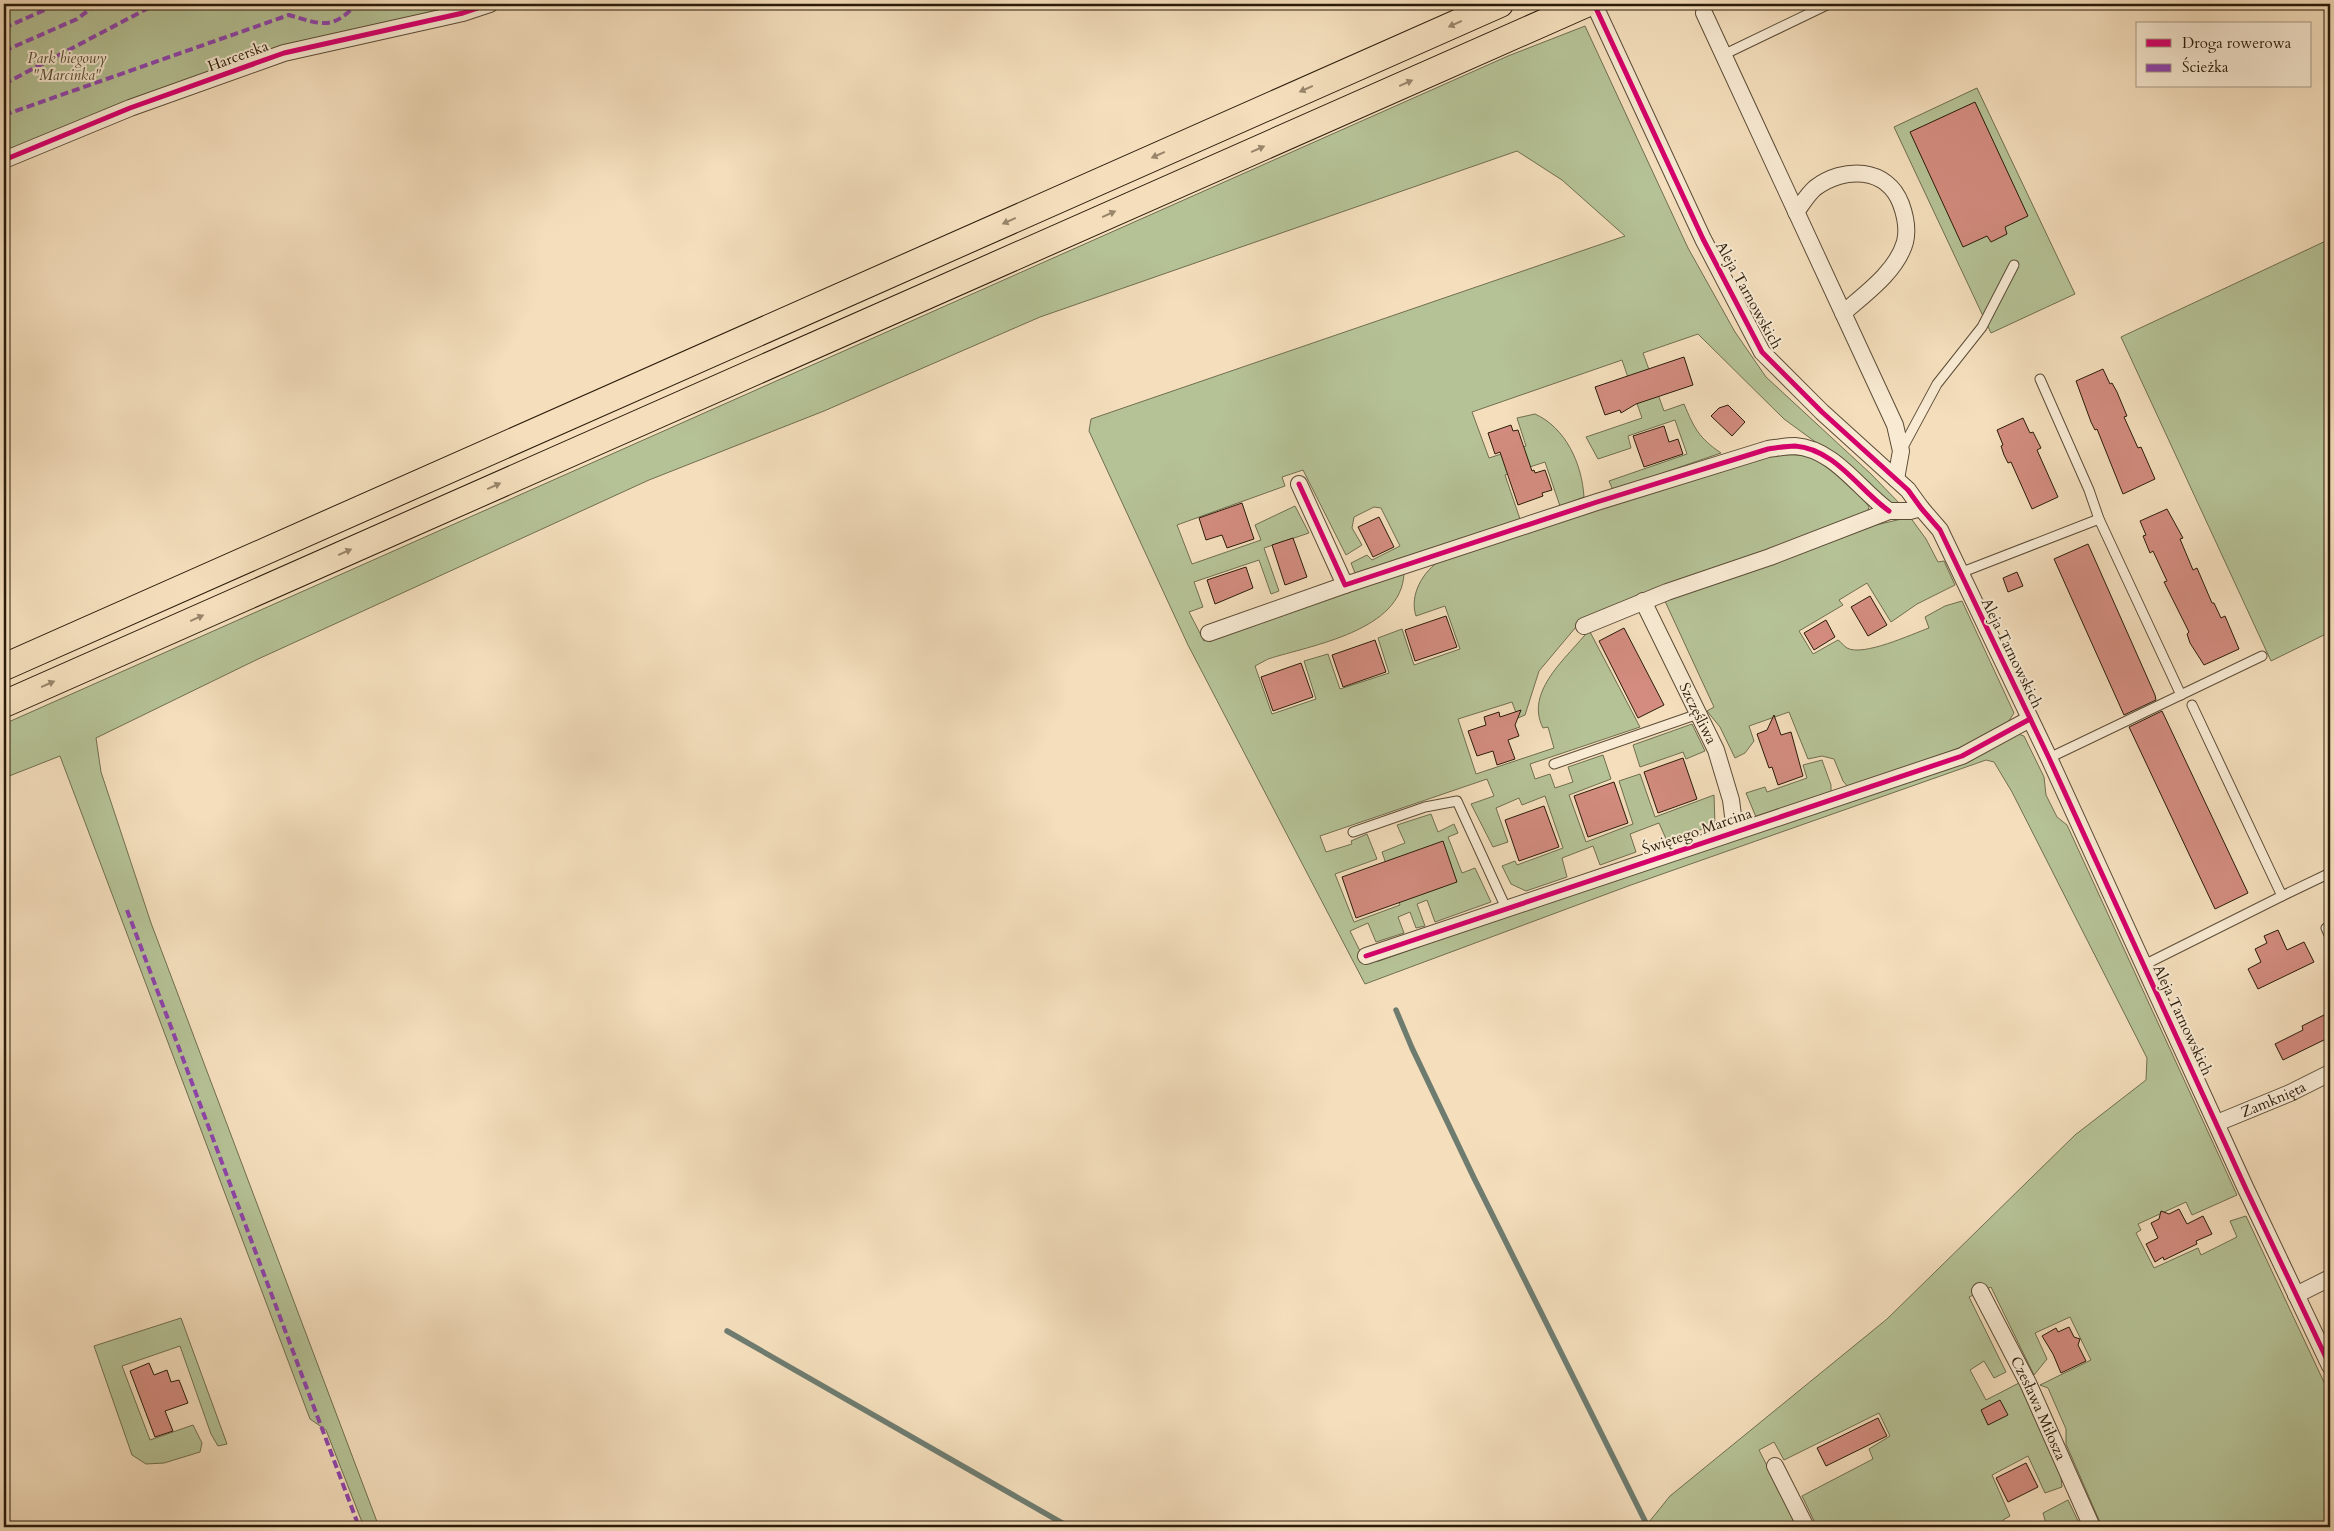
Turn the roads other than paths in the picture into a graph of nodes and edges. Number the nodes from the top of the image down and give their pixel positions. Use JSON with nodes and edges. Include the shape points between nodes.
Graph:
{"nodes":[{"id":1,"x":490,"y":4,"type":"edge"},
{"id":2,"x":1500,"y":4,"type":"edge"},
{"id":3,"x":1586,"y":4,"type":"edge"},
{"id":4,"x":1594,"y":4,"type":"edge"},
{"id":5,"x":1829,"y":4,"type":"edge"},
{"id":6,"x":1707,"y":8,"type":"edge"},
{"id":7,"x":1723,"y":55,"type":"junction"},
{"id":8,"x":4,"y":160,"type":"edge"},
{"id":9,"x":1796,"y":212,"type":"junction"},
{"id":10,"x":2014,"y":265,"type":"dead end"},
{"id":11,"x":1843,"y":313,"type":"junction"},
{"id":12,"x":2040,"y":379,"type":"dead end"},
{"id":13,"x":1901,"y":451,"type":"junction"},
{"id":14,"x":1896,"y":479,"type":"junction"},
{"id":15,"x":1299,"y":484,"type":"dead end"},
{"id":16,"x":1921,"y":508,"type":"junction"},
{"id":17,"x":1889,"y":511,"type":"junction"},
{"id":18,"x":2099,"y":519,"type":"junction"},
{"id":19,"x":1960,"y":573,"type":"junction"},
{"id":20,"x":1345,"y":585,"type":"junction"},
{"id":21,"x":1643,"y":601,"type":"junction"},
{"id":22,"x":1584,"y":626,"type":"dead end"},
{"id":23,"x":1209,"y":633,"type":"dead end"},
{"id":24,"x":2262,"y":656,"type":"dead end"},
{"id":25,"x":4,"y":667,"type":"edge"},
{"id":26,"x":2181,"y":695,"type":"junction"},
{"id":27,"x":4,"y":704,"type":"edge"},
{"id":28,"x":2192,"y":705,"type":"dead end"},
{"id":29,"x":1698,"y":714,"type":"junction"},
{"id":30,"x":2030,"y":719,"type":"junction"},
{"id":31,"x":2049,"y":758,"type":"junction"},
{"id":32,"x":1554,"y":764,"type":"dead end"},
{"id":33,"x":1735,"y":831,"type":"junction"},
{"id":34,"x":1354,"y":832,"type":"dead end"},
{"id":35,"x":2330,"y":873,"type":"edge"},
{"id":36,"x":2282,"y":896,"type":"junction"},
{"id":37,"x":1506,"y":908,"type":"junction"},
{"id":38,"x":2326,"y":928,"type":"dead end"},
{"id":39,"x":2330,"y":937,"type":"edge"},
{"id":40,"x":1366,"y":956,"type":"dead end"},
{"id":41,"x":2144,"y":965,"type":"junction"},
{"id":42,"x":2330,"y":1073,"type":"edge"},
{"id":43,"x":2217,"y":1123,"type":"junction"},
{"id":44,"x":2330,"y":1278,"type":"edge"},
{"id":45,"x":1980,"y":1291,"type":"dead end"},
{"id":46,"x":2296,"y":1295,"type":"junction"},
{"id":47,"x":2330,"y":1366,"type":"edge"},
{"id":48,"x":1775,"y":1466,"type":"dead end"},
{"id":49,"x":1806,"y":1527,"type":"edge"},
{"id":50,"x":2092,"y":1527,"type":"edge"}],
"edges":[{"from":1,"to":8,"type":"street","name":"Harcerska","via":[[463,13],[284,53],[130,108]]},
{"from":2,"to":25,"type":"main road","one_way":true},
{"from":27,"to":3,"type":"main road","one_way":true},
{"from":4,"to":14,"type":"street","name":"Aleja Tarnowskich","via":[[1703,239],[1762,352]]},
{"from":5,"to":7,"type":"lane"},
{"from":6,"to":7,"type":"street"},
{"from":7,"to":9,"type":"street"},
{"from":9,"to":11,"type":"street"},
{"from":9,"to":11,"type":"street","via":[[1814,189],[1843,174],[1878,176],[1891,186],[1898,197],[1905,220],[1905,242],[1884,275]]},
{"from":10,"to":13,"type":"lane","via":[[1982,327],[1936,384]]},
{"from":11,"to":13,"type":"street","via":[[1895,425]]},
{"from":12,"to":18,"type":"lane"},
{"from":13,"to":14,"type":"street"},
{"from":14,"to":16,"type":"street","name":"Aleja Tarnowskich"},
{"from":15,"to":20,"type":"street"},
{"from":16,"to":17,"type":"street"},
{"from":16,"to":19,"type":"street","name":"Aleja Tarnowskich","via":[[1940,530]]},
{"from":17,"to":20,"type":"street","via":[[1829,458],[1794,446],[1768,450],[1606,499]]},
{"from":17,"to":21,"type":"street"},
{"from":18,"to":19,"type":"lane"},
{"from":18,"to":26,"type":"lane"},
{"from":19,"to":30,"type":"street","name":"Aleja Tarnowskich"},
{"from":20,"to":23,"type":"street"},
{"from":21,"to":22,"type":"street"},
{"from":21,"to":29,"type":"street","name":"Szczęśliwa"},
{"from":24,"to":26,"type":"lane"},
{"from":26,"to":31,"type":"lane"},
{"from":28,"to":36,"type":"lane"},
{"from":29,"to":32,"type":"lane"},
{"from":29,"to":33,"type":"street","name":"Szczęśliwa","via":[[1724,772]]},
{"from":30,"to":31,"type":"street","name":"Aleja Tarnowskich"},
{"from":30,"to":33,"type":"street","name":"Świętego Marcina","via":[[1962,756]]},
{"from":31,"to":41,"type":"street","name":"Aleja Tarnowskich"},
{"from":33,"to":37,"type":"street","name":"Świętego Marcina"},
{"from":34,"to":37,"type":"lane","via":[[1425,807],[1457,801]]},
{"from":35,"to":36,"type":"lane"},
{"from":36,"to":41,"type":"lane"},
{"from":37,"to":40,"type":"street","name":"Świętego Marcina"},
{"from":38,"to":39,"type":"lane"},
{"from":41,"to":43,"type":"street","name":"Aleja Tarnowskich"},
{"from":42,"to":43,"type":"street","name":"Zamknięta"},
{"from":43,"to":46,"type":"street","name":"Aleja Tarnowskich"},
{"from":44,"to":46,"type":"street"},
{"from":45,"to":50,"type":"street","name":"Czesława Miłosza","via":[[2028,1384]]},
{"from":46,"to":47,"type":"street","name":"Aleja Tarnowskich"},
{"from":48,"to":49,"type":"street"}]}
